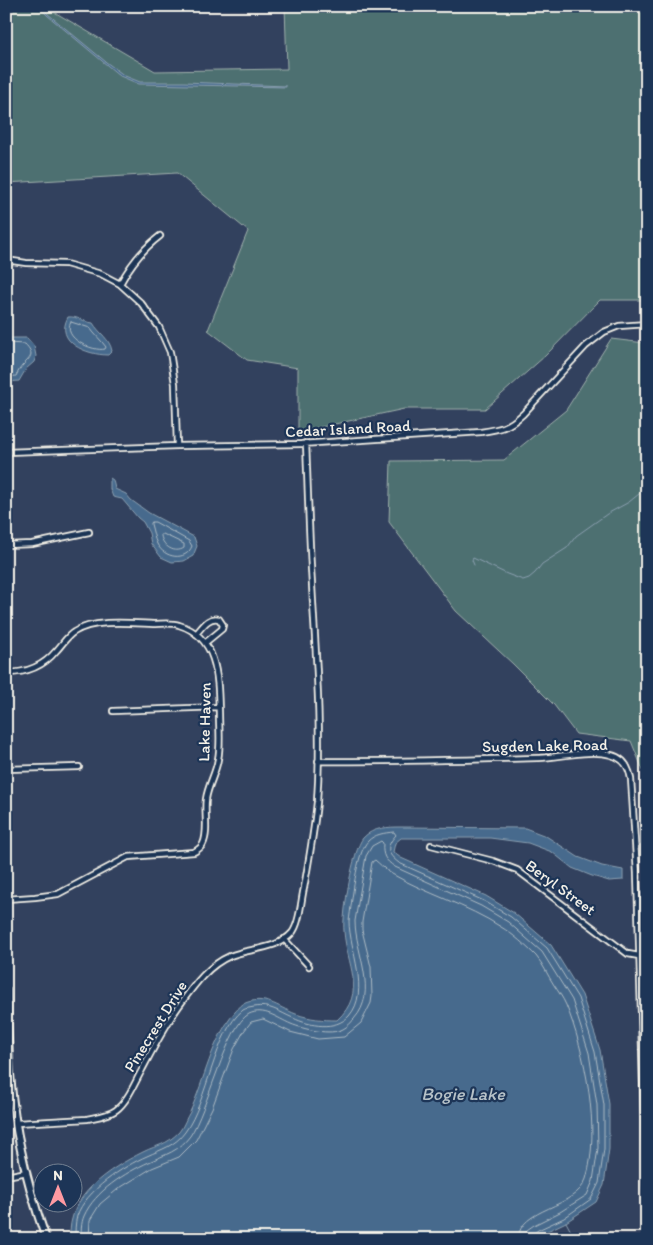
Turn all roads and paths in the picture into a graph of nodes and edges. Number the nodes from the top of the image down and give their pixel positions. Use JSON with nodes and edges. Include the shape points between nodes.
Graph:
{"nodes":[{"id":1,"x":160,"y":236,"type":"dead end"},
{"id":2,"x":6,"y":260,"type":"edge"},
{"id":3,"x":120,"y":284,"type":"junction"},
{"id":4,"x":647,"y":324,"type":"edge"},
{"id":5,"x":306,"y":444,"type":"junction"},
{"id":6,"x":178,"y":446,"type":"junction"},
{"id":7,"x":8,"y":451,"type":"edge"},
{"id":8,"x":89,"y":532,"type":"dead end"},
{"id":9,"x":6,"y":545,"type":"edge"},
{"id":10,"x":196,"y":634,"type":"junction"},
{"id":11,"x":205,"y":643,"type":"junction"},
{"id":12,"x":6,"y":674,"type":"edge"},
{"id":13,"x":218,"y":707,"type":"junction"},
{"id":14,"x":113,"y":711,"type":"dead end"},
{"id":15,"x":318,"y":761,"type":"junction"},
{"id":16,"x":79,"y":767,"type":"dead end"},
{"id":17,"x":6,"y":769,"type":"edge"},
{"id":18,"x":431,"y":845,"type":"dead end"},
{"id":19,"x":6,"y":899,"type":"edge"},
{"id":20,"x":284,"y":940,"type":"junction"},
{"id":21,"x":639,"y":956,"type":"junction"},
{"id":22,"x":310,"y":966,"type":"dead end"},
{"id":23,"x":6,"y":990,"type":"edge"},
{"id":24,"x":7,"y":1036,"type":"edge"},
{"id":25,"x":7,"y":1047,"type":"edge"},
{"id":26,"x":17,"y":1123,"type":"junction"},
{"id":27,"x":27,"y":1172,"type":"junction"},
{"id":28,"x":6,"y":1176,"type":"edge"},
{"id":29,"x":647,"y":1224,"type":"edge"},
{"id":30,"x":46,"y":1239,"type":"edge"}],
"edges":[{"from":1,"to":3,"type":"street","via":[[144,248]]},
{"from":2,"to":3,"type":"street","via":[[66,264],[101,274]]},
{"from":3,"to":6,"type":"street","via":[[141,303],[159,327],[170,352]]},
{"from":4,"to":5,"type":"street","name":"Cedar Island Road","via":[[619,326],[604,332],[586,346],[512,425],[501,429]]},
{"from":5,"to":6,"type":"street","name":"Cedar Island Road"},
{"from":5,"to":15,"type":"street","via":[[319,700]]},
{"from":6,"to":7,"type":"street","name":"Cedar Island Road"},
{"from":8,"to":9,"type":"street","via":[[37,543]]},
{"from":10,"to":11,"type":"street","name":"Lake Haven"},
{"from":10,"to":11,"type":"street","via":[[209,619],[219,619],[222,630]]},
{"from":10,"to":12,"type":"street","name":"Lake Haven","via":[[177,624],[127,623],[87,627],[75,632],[39,666]]},
{"from":11,"to":13,"type":"street","name":"Lake Haven","via":[[217,670]]},
{"from":13,"to":14,"type":"street"},
{"from":13,"to":19,"type":"street","name":"Lake Haven","via":[[218,760],[206,798],[201,847],[192,853],[128,857],[58,894]]},
{"from":15,"to":20,"type":"street","via":[[312,845],[300,909],[292,932]]},
{"from":15,"to":21,"type":"street","name":"Sugden Lake Road","via":[[539,758],[603,753],[620,758],[627,765],[631,779]]},
{"from":16,"to":17,"type":"street"},
{"from":18,"to":21,"type":"street","name":"Beryl Street","via":[[517,870],[628,954]]},
{"from":20,"to":22,"type":"street"},
{"from":20,"to":26,"type":"street","name":"Pinecrest Drive","via":[[232,955],[209,969],[181,1003],[132,1089],[116,1110],[87,1119]]},
{"from":21,"to":29,"type":"street","name":"Sugden Lake Road"},
{"from":23,"to":24,"type":"main road"},
{"from":24,"to":25,"type":"main road"},
{"from":25,"to":26,"type":"main road"},
{"from":26,"to":27,"type":"main road"},
{"from":27,"to":28,"type":"street"},
{"from":27,"to":30,"type":"main road"}]}
